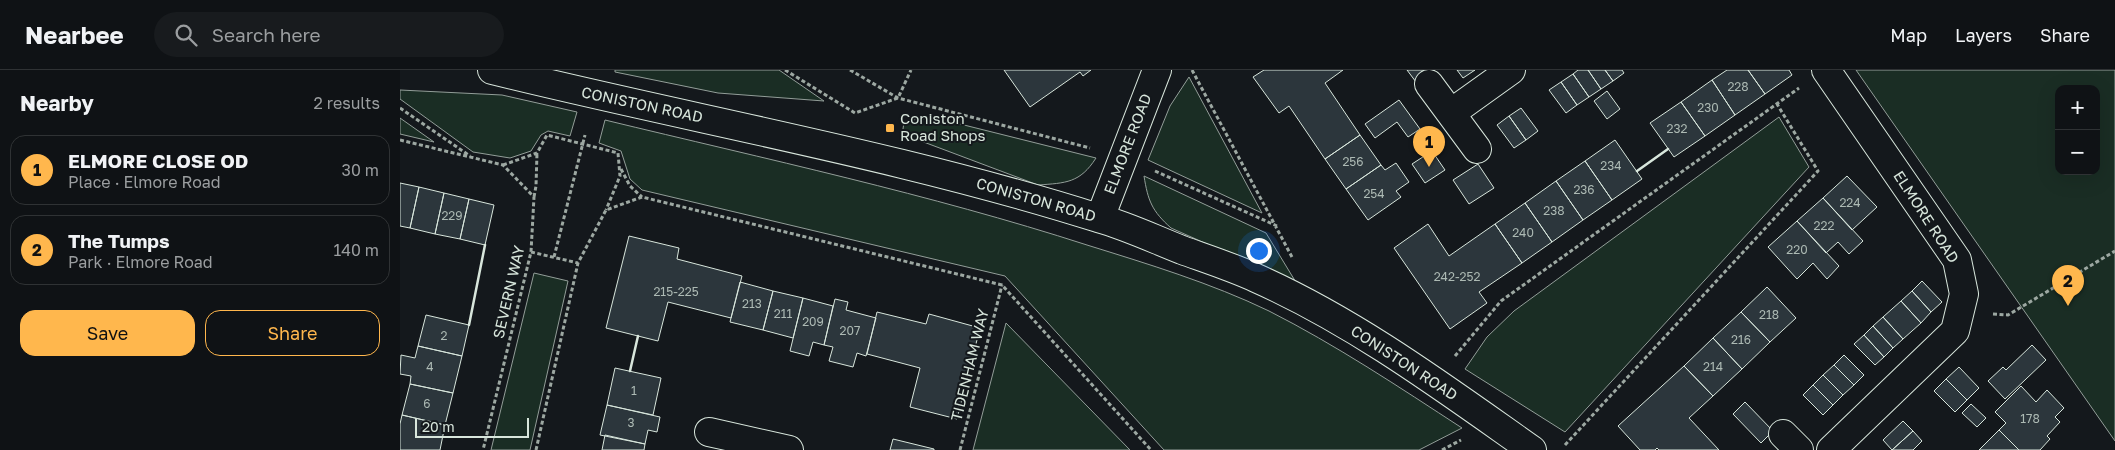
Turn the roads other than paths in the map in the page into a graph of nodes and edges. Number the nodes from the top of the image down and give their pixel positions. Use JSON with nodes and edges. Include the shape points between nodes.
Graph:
{"nodes":[{"id":1,"x":492,"y":70,"type":"edge"},
{"id":2,"x":1158,"y":70,"type":"edge"},
{"id":3,"x":1512,"y":70,"type":"edge"},
{"id":4,"x":1826,"y":70,"type":"edge"},
{"id":5,"x":1429,"y":84,"type":"dead end"},
{"id":6,"x":1451,"y":114,"type":"junction"},
{"id":7,"x":1477,"y":148,"type":"dead end"},
{"id":8,"x":1100,"y":218,"type":"junction"},
{"id":9,"x":709,"y":432,"type":"dead end"},
{"id":10,"x":749,"y":446,"type":"edge"},
{"id":11,"x":789,"y":450,"type":"edge"},
{"id":12,"x":1532,"y":450,"type":"edge"},
{"id":13,"x":1831,"y":450,"type":"edge"}],
"edges":[{"from":1,"to":8,"type":"street","name":"CONISTON ROAD","via":[[936,171]]},
{"from":2,"to":8,"type":"street","name":"ELMORE ROAD"},
{"from":3,"to":6,"type":"street"},
{"from":4,"to":13,"type":"street","name":"ELMORE ROAD","via":[[1957,260],[1964,294],[1955,331]]},
{"from":5,"to":6,"type":"street"},
{"from":6,"to":7,"type":"street"},
{"from":8,"to":12,"type":"street","name":"CONISTON ROAD","via":[[1255,278],[1317,308],[1438,383]]},
{"from":9,"to":10,"type":"street"},
{"from":10,"to":11,"type":"street"}]}
